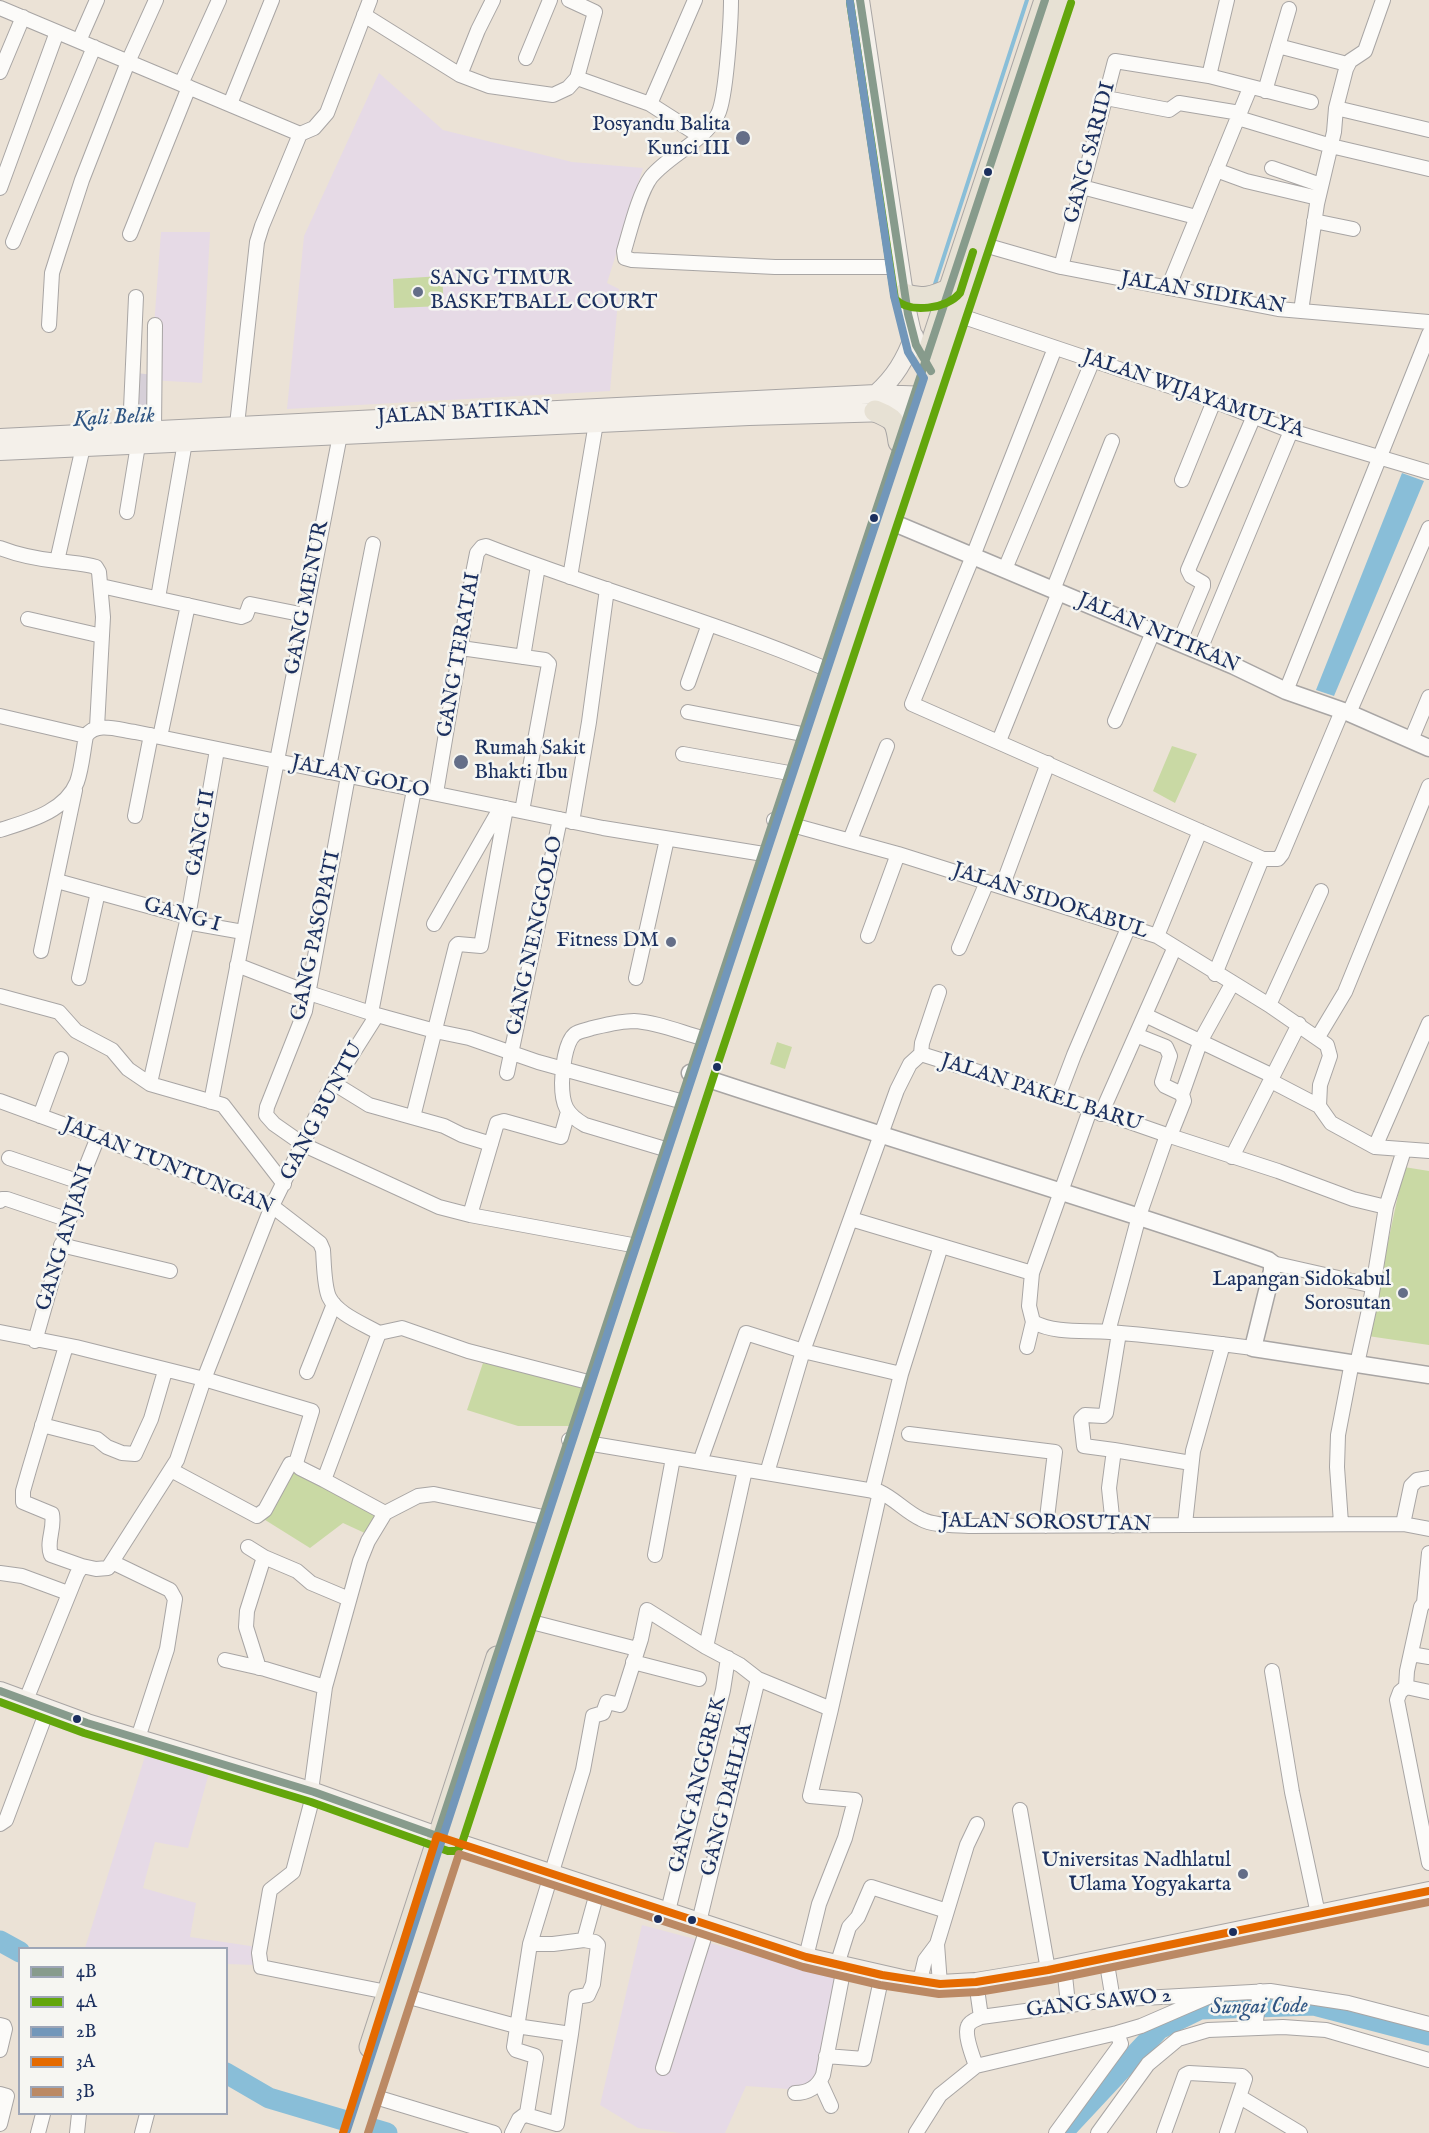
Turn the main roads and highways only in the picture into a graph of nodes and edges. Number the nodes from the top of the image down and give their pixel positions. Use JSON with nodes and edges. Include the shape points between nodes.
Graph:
{"nodes":[{"id":1,"x":860,"y":0,"type":"edge"},
{"id":2,"x":1045,"y":0,"type":"edge"},
{"id":3,"x":1061,"y":0,"type":"edge"},
{"id":4,"x":1039,"y":41,"type":"junction"},
{"id":5,"x":950,"y":289,"type":"junction"},
{"id":6,"x":904,"y":294,"type":"junction"},
{"id":7,"x":914,"y":336,"type":"junction"},
{"id":8,"x":923,"y":392,"type":"junction"},
{"id":9,"x":875,"y":402,"type":"junction"},
{"id":10,"x":654,"y":413,"type":"junction"},
{"id":11,"x":459,"y":422,"type":"junction"},
{"id":12,"x":236,"y":433,"type":"junction"},
{"id":13,"x":0,"y":438,"type":"edge"},
{"id":14,"x":134,"y":438,"type":"junction"},
{"id":15,"x":899,"y":442,"type":"junction"},
{"id":16,"x":0,"y":451,"type":"edge"},
{"id":17,"x":780,"y":822,"type":"junction"},
{"id":18,"x":769,"y":855,"type":"junction"},
{"id":19,"x":696,"y":1075,"type":"junction"},
{"id":20,"x":575,"y":1441,"type":"junction"},
{"id":21,"x":0,"y":1691,"type":"edge"},
{"id":22,"x":445,"y":1839,"type":"junction"},
{"id":23,"x":1429,"y":1891,"type":"edge"},
{"id":24,"x":364,"y":2098,"type":"junction"},
{"id":25,"x":343,"y":2133,"type":"edge"},
{"id":26,"x":357,"y":2133,"type":"edge"}],
"edges":[{"from":1,"to":6,"type":"main road"},
{"from":2,"to":4,"type":"main road"},
{"from":3,"to":4,"type":"main road"},
{"from":4,"to":5,"type":"main road"},
{"from":4,"to":8,"type":"main road","via":[[958,315]]},
{"from":5,"to":6,"type":"main road","via":[[920,299]]},
{"from":5,"to":8,"type":"main road"},
{"from":6,"to":7,"type":"main road"},
{"from":7,"to":8,"type":"main road"},
{"from":7,"to":9,"type":"main road","via":[[906,358]]},
{"from":8,"to":9,"type":"main road","name":"JALAN BATIKAN"},
{"from":8,"to":15,"type":"main road"},
{"from":8,"to":17,"type":"main road","via":[[887,520]]},
{"from":9,"to":10,"type":"main road","name":"JALAN BATIKAN"},
{"from":9,"to":15,"type":"main road","via":[[897,425]]},
{"from":10,"to":11,"type":"main road","name":"JALAN BATIKAN"},
{"from":10,"to":11,"type":"main road","name":"JALAN BATIKAN","via":[[596,423]]},
{"from":11,"to":12,"type":"main road","name":"JALAN BATIKAN"},
{"from":11,"to":12,"type":"main road","name":"JALAN BATIKAN","via":[[340,435]]},
{"from":12,"to":14,"type":"main road","name":"JALAN BATIKAN","via":[[185,442]]},
{"from":12,"to":14,"type":"main road","name":"JALAN BATIKAN","via":[[154,430]]},
{"from":13,"to":14,"type":"main road","name":"JALAN BATIKAN"},
{"from":14,"to":16,"type":"main road","name":"JALAN BATIKAN","via":[[82,447]]},
{"from":15,"to":17,"type":"main road","via":[[789,773]]},
{"from":17,"to":18,"type":"main road"},
{"from":18,"to":19,"type":"main road"},
{"from":18,"to":19,"type":"main road","via":[[702,1038]]},
{"from":19,"to":20,"type":"main road"},
{"from":19,"to":20,"type":"main road","via":[[680,1101],[632,1245],[588,1382]]},
{"from":20,"to":22,"type":"main road","via":[[524,1620]]},
{"from":20,"to":22,"type":"main road","via":[[543,1517]]},
{"from":21,"to":22,"type":"main road"},
{"from":22,"to":23,"type":"main road","via":[[806,1957],[940,1984],[1056,1968]]},
{"from":22,"to":24,"type":"main road"},
{"from":24,"to":25,"type":"main road"},
{"from":24,"to":26,"type":"main road"}]}
